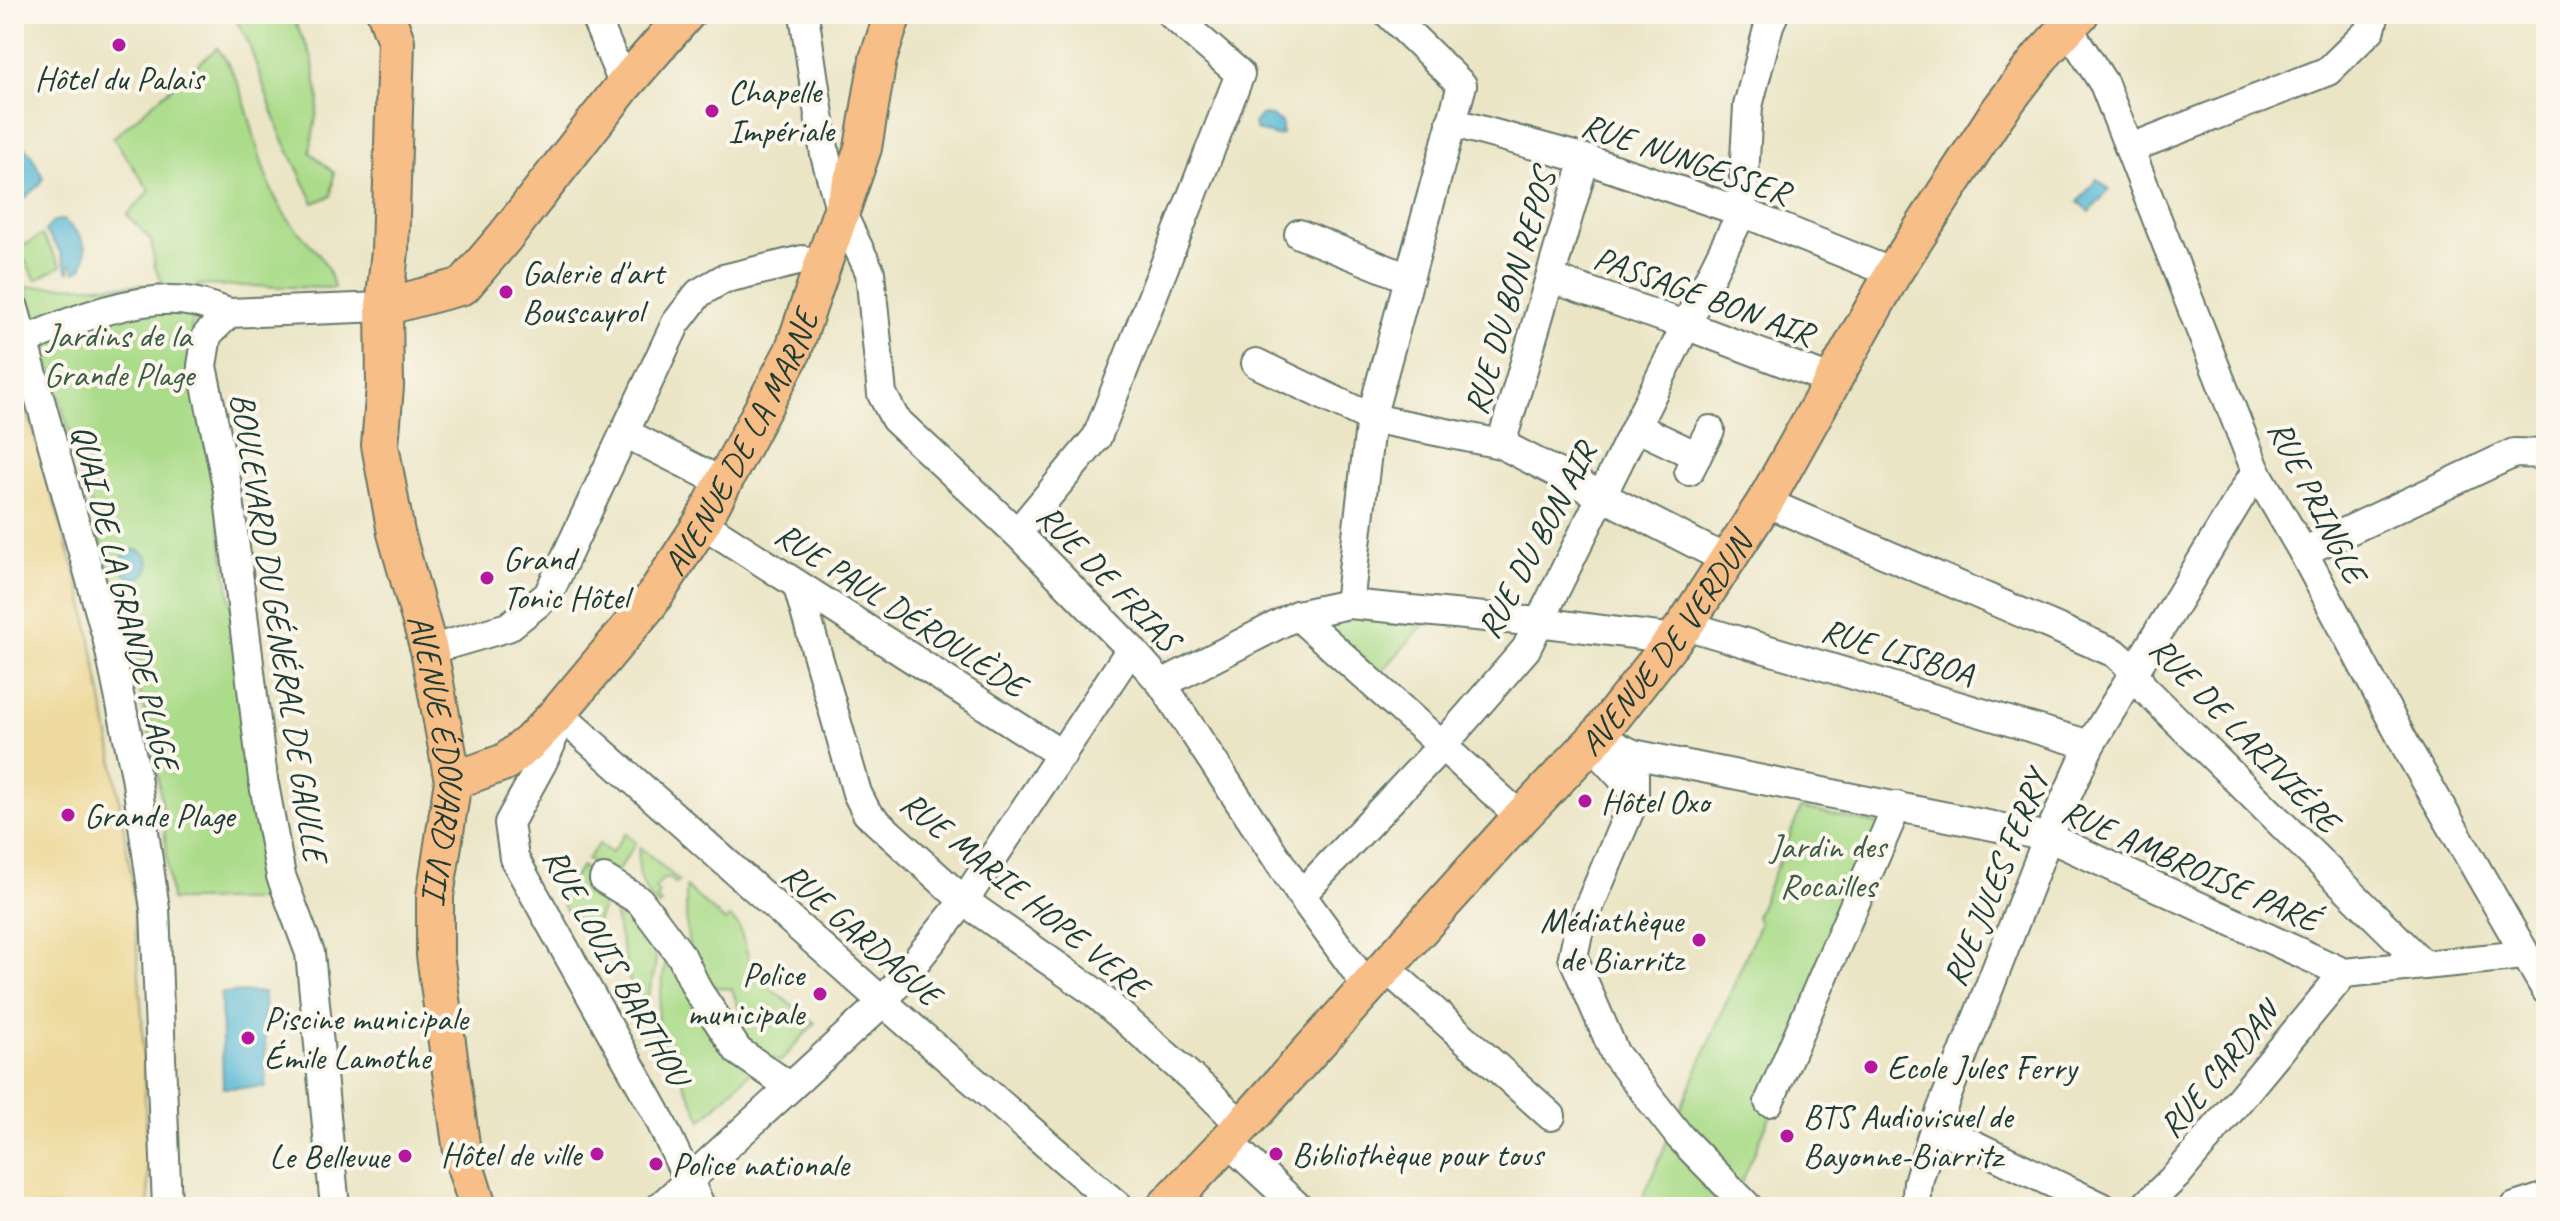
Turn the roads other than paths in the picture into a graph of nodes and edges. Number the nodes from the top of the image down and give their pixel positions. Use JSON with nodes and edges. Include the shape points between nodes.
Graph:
{"nodes":[{"id":1,"x":386,"y":14,"type":"edge"},
{"id":2,"x":594,"y":14,"type":"edge"},
{"id":3,"x":686,"y":14,"type":"edge"},
{"id":4,"x":804,"y":14,"type":"edge"},
{"id":5,"x":893,"y":14,"type":"edge"},
{"id":6,"x":1171,"y":14,"type":"edge"},
{"id":7,"x":1774,"y":14,"type":"edge"},
{"id":8,"x":2375,"y":14,"type":"edge"},
{"id":9,"x":2069,"y":18,"type":"edge"},
{"id":10,"x":1405,"y":20,"type":"edge"},
{"id":11,"x":624,"y":85,"type":"junction"},
{"id":12,"x":1451,"y":122,"type":"junction"},
{"id":13,"x":2131,"y":148,"type":"junction"},
{"id":14,"x":1585,"y":159,"type":"junction"},
{"id":15,"x":841,"y":212,"type":"junction"},
{"id":16,"x":1742,"y":212,"type":"junction"},
{"id":17,"x":1299,"y":234,"type":"dead end"},
{"id":18,"x":822,"y":265,"type":"junction"},
{"id":19,"x":1893,"y":273,"type":"junction"},
{"id":20,"x":1408,"y":278,"type":"junction"},
{"id":21,"x":1550,"y":278,"type":"junction"},
{"id":22,"x":384,"y":307,"type":"junction"},
{"id":23,"x":14,"y":308,"type":"edge"},
{"id":24,"x":229,"y":313,"type":"junction"},
{"id":25,"x":1688,"y":326,"type":"junction"},
{"id":26,"x":24,"y":341,"type":"junction"},
{"id":27,"x":1256,"y":363,"type":"dead end"},
{"id":28,"x":1833,"y":381,"type":"junction"},
{"id":29,"x":1371,"y":418,"type":"junction"},
{"id":30,"x":1636,"y":427,"type":"junction"},
{"id":31,"x":1710,"y":430,"type":"dead end"},
{"id":32,"x":625,"y":433,"type":"junction"},
{"id":33,"x":1501,"y":444,"type":"junction"},
{"id":34,"x":2546,"y":454,"type":"edge"},
{"id":35,"x":2256,"y":471,"type":"junction"},
{"id":36,"x":724,"y":483,"type":"junction"},
{"id":37,"x":1601,"y":495,"type":"junction"},
{"id":38,"x":1765,"y":502,"type":"junction"},
{"id":39,"x":702,"y":523,"type":"junction"},
{"id":40,"x":1017,"y":533,"type":"junction"},
{"id":41,"x":2303,"y":552,"type":"junction"},
{"id":42,"x":1727,"y":560,"type":"junction"},
{"id":43,"x":798,"y":587,"type":"junction"},
{"id":44,"x":1349,"y":604,"type":"junction"},
{"id":45,"x":1297,"y":615,"type":"junction"},
{"id":46,"x":1538,"y":622,"type":"junction"},
{"id":47,"x":1680,"y":632,"type":"junction"},
{"id":48,"x":1131,"y":649,"type":"junction"},
{"id":49,"x":429,"y":650,"type":"junction"},
{"id":50,"x":2134,"y":670,"type":"junction"},
{"id":51,"x":1162,"y":684,"type":"junction"},
{"id":52,"x":558,"y":713,"type":"junction"},
{"id":53,"x":1597,"y":737,"type":"junction"},
{"id":54,"x":2090,"y":745,"type":"junction"},
{"id":55,"x":1441,"y":747,"type":"junction"},
{"id":56,"x":1633,"y":754,"type":"junction"},
{"id":57,"x":1062,"y":755,"type":"junction"},
{"id":58,"x":453,"y":781,"type":"junction"},
{"id":59,"x":1634,"y":791,"type":"junction"},
{"id":60,"x":1897,"y":806,"type":"junction"},
{"id":61,"x":1521,"y":817,"type":"junction"},
{"id":62,"x":2048,"y":837,"type":"junction"},
{"id":63,"x":604,"y":879,"type":"dead end"},
{"id":64,"x":1301,"y":895,"type":"junction"},
{"id":65,"x":964,"y":901,"type":"junction"},
{"id":66,"x":2524,"y":955,"type":"junction"},
{"id":67,"x":2424,"y":965,"type":"junction"},
{"id":68,"x":2344,"y":973,"type":"junction"},
{"id":69,"x":1376,"y":977,"type":"junction"},
{"id":70,"x":2545,"y":986,"type":"edge"},
{"id":71,"x":883,"y":1002,"type":"junction"},
{"id":72,"x":789,"y":1086,"type":"junction"},
{"id":73,"x":1769,"y":1102,"type":"dead end"},
{"id":74,"x":1551,"y":1116,"type":"dead end"},
{"id":75,"x":1935,"y":1126,"type":"junction"},
{"id":76,"x":1234,"y":1134,"type":"junction"},
{"id":77,"x":687,"y":1182,"type":"junction"},
{"id":78,"x":2546,"y":1197,"type":"edge"},
{"id":79,"x":1734,"y":1201,"type":"edge"},
{"id":80,"x":167,"y":1207,"type":"edge"},
{"id":81,"x":335,"y":1207,"type":"edge"},
{"id":82,"x":478,"y":1207,"type":"edge"},
{"id":83,"x":660,"y":1207,"type":"edge"},
{"id":84,"x":701,"y":1207,"type":"edge"},
{"id":85,"x":1119,"y":1207,"type":"edge"},
{"id":86,"x":1165,"y":1207,"type":"edge"},
{"id":87,"x":1298,"y":1207,"type":"edge"},
{"id":88,"x":1916,"y":1207,"type":"edge"},
{"id":89,"x":2102,"y":1207,"type":"edge"},
{"id":90,"x":2144,"y":1207,"type":"edge"},
{"id":91,"x":2515,"y":1207,"type":"edge"}],
"edges":[{"from":1,"to":22,"type":"main road","name":"AVENUE ÉDOUARD VII","via":[[396,41]]},
{"from":2,"to":11,"type":"street"},
{"from":3,"to":11,"type":"main road"},
{"from":4,"to":15,"type":"street","name":"RUE DE FRIAS","via":[[825,155]]},
{"from":5,"to":15,"type":"main road","name":"AVENUE DE LA MARNE","via":[[878,59],[863,148]]},
{"from":6,"to":40,"type":"street","via":[[1240,74],[1097,437]]},
{"from":7,"to":16,"type":"street","via":[[1748,106]]},
{"from":8,"to":13,"type":"street","via":[[2371,29],[2328,71]]},
{"from":9,"to":13,"type":"street","name":"RUE PRINGLE"},
{"from":9,"to":19,"type":"main road","name":"AVENUE DE VERDUN","via":[[1996,115]]},
{"from":10,"to":12,"type":"street","via":[[1462,85]]},
{"from":11,"to":22,"type":"main road","via":[[463,286]]},
{"from":12,"to":14,"type":"street","name":"RUE NUNGESSER"},
{"from":12,"to":20,"type":"street"},
{"from":13,"to":35,"type":"street","name":"RUE PRINGLE"},
{"from":14,"to":16,"type":"street","name":"RUE NUNGESSER"},
{"from":14,"to":21,"type":"street","name":"RUE DU BON REPOS"},
{"from":15,"to":18,"type":"main road","name":"AVENUE DE LA MARNE"},
{"from":15,"to":40,"type":"street","name":"RUE DE FRIAS","via":[[870,272],[882,394],[895,419]]},
{"from":16,"to":19,"type":"street","name":"RUE NUNGESSER"},
{"from":16,"to":25,"type":"street","name":"RUE DU BON AIR"},
{"from":17,"to":20,"type":"street"},
{"from":18,"to":32,"type":"street","via":[[802,260],[723,279],[699,293],[676,323]]},
{"from":18,"to":36,"type":"main road","name":"AVENUE DE LA MARNE","via":[[793,351]]},
{"from":19,"to":28,"type":"main road","name":"AVENUE DE VERDUN"},
{"from":20,"to":29,"type":"street"},
{"from":21,"to":25,"type":"street","name":"PASSAGE BON AIR"},
{"from":21,"to":33,"type":"street","name":"RUE DU BON REPOS"},
{"from":22,"to":24,"type":"street"},
{"from":22,"to":49,"type":"main road","name":"AVENUE ÉDOUARD VII","via":[[380,445],[396,533]]},
{"from":23,"to":26,"type":"street","name":"QUAI DE LA GRANDE PLAGE"},
{"from":24,"to":26,"type":"street","via":[[191,301],[155,301],[90,315]]},
{"from":24,"to":81,"type":"street","name":"BOULEVARD DU GÉNÉRAL DE GAULLE","via":[[207,335],[202,366],[228,490],[263,779],[281,876],[310,953]]},
{"from":25,"to":28,"type":"street","name":"PASSAGE BON AIR"},
{"from":25,"to":30,"type":"street","name":"RUE DU BON AIR"},
{"from":26,"to":80,"type":"street","name":"QUAI DE LA GRANDE PLAGE","via":[[107,637],[136,776],[155,909]]},
{"from":27,"to":29,"type":"street"},
{"from":28,"to":38,"type":"main road","name":"AVENUE DE VERDUN"},
{"from":29,"to":33,"type":"street"},
{"from":29,"to":44,"type":"street"},
{"from":30,"to":31,"type":"street","via":[[1693,464]]},
{"from":30,"to":37,"type":"street","name":"RUE DU BON AIR"},
{"from":32,"to":36,"type":"street"},
{"from":32,"to":49,"type":"street","via":[[548,595],[508,627]]},
{"from":33,"to":37,"type":"street"},
{"from":34,"to":41,"type":"street","via":[[2514,453]]},
{"from":35,"to":41,"type":"street","name":"RUE PRINGLE"},
{"from":35,"to":50,"type":"street","name":"RUE JULES FERRY"},
{"from":36,"to":39,"type":"main road","name":"AVENUE DE LA MARNE"},
{"from":37,"to":42,"type":"street"},
{"from":37,"to":46,"type":"street","name":"RUE DU BON AIR"},
{"from":38,"to":42,"type":"main road","name":"AVENUE DE VERDUN"},
{"from":38,"to":50,"type":"street","name":"RUE DE LARIVIÉRE","via":[[2115,653]]},
{"from":39,"to":43,"type":"street","name":"RUE PAUL DÉROULÈDE"},
{"from":39,"to":52,"type":"main road","name":"AVENUE DE LA MARNE","via":[[649,604]]},
{"from":40,"to":48,"type":"street","name":"RUE DE FRIAS"},
{"from":41,"to":66,"type":"street","name":"RUE PRINGLE"},
{"from":42,"to":47,"type":"main road","name":"AVENUE DE VERDUN"},
{"from":43,"to":57,"type":"street","name":"RUE PAUL DÉROULÈDE"},
{"from":43,"to":65,"type":"street","name":"RUE MARIE HOPE VERE","via":[[867,813]]},
{"from":44,"to":45,"type":"street","name":"RUE LISBOA"},
{"from":44,"to":46,"type":"street","name":"RUE LISBOA"},
{"from":45,"to":51,"type":"street","name":"RUE LISBOA"},
{"from":45,"to":55,"type":"street"},
{"from":46,"to":47,"type":"street","name":"RUE LISBOA"},
{"from":46,"to":55,"type":"street","name":"RUE DU BON AIR","via":[[1526,649]]},
{"from":47,"to":53,"type":"main road","name":"AVENUE DE VERDUN"},
{"from":47,"to":54,"type":"street","name":"RUE LISBOA"},
{"from":48,"to":51,"type":"street","name":"RUE DE FRIAS"},
{"from":48,"to":57,"type":"street"},
{"from":49,"to":58,"type":"main road","name":"AVENUE ÉDOUARD VII"},
{"from":50,"to":54,"type":"street","name":"RUE JULES FERRY"},
{"from":50,"to":67,"type":"street","name":"RUE DE LARIVIÉRE","via":[[2142,686]]},
{"from":51,"to":64,"type":"street","name":"RUE DE FRIAS"},
{"from":52,"to":58,"type":"main road","name":"AVENUE DE LA MARNE","via":[[505,762]]},
{"from":52,"to":71,"type":"street","name":"RUE GARDAGUE"},
{"from":52,"to":77,"type":"street","name":"RUE LOUIS BARTHOU","via":[[551,744],[509,823],[514,858],[656,1112]]},
{"from":53,"to":56,"type":"street","name":"RUE AMBROISE PARÉ"},
{"from":53,"to":59,"type":"street","via":[[1597,751]]},
{"from":53,"to":61,"type":"main road","name":"AVENUE DE VERDUN"},
{"from":54,"to":62,"type":"street","name":"RUE JULES FERRY"},
{"from":55,"to":61,"type":"street"},
{"from":55,"to":64,"type":"street","name":"RUE DU BON AIR"},
{"from":56,"to":59,"type":"street"},
{"from":56,"to":60,"type":"street","name":"RUE AMBROISE PARÉ"},
{"from":57,"to":65,"type":"street"},
{"from":58,"to":82,"type":"main road","name":"AVENUE ÉDOUARD VII","via":[[435,896],[435,955],[463,1159]]},
{"from":59,"to":79,"type":"street","via":[[1573,957],[1615,1054]]},
{"from":60,"to":62,"type":"street","name":"RUE AMBROISE PARÉ"},
{"from":60,"to":73,"type":"street"},
{"from":61,"to":69,"type":"main road","name":"AVENUE DE VERDUN"},
{"from":62,"to":68,"type":"street","name":"RUE AMBROISE PARÉ"},
{"from":62,"to":75,"type":"street","name":"RUE JULES FERRY"},
{"from":63,"to":72,"type":"street","via":[[640,901],[682,957],[738,1051]]},
{"from":64,"to":69,"type":"street","name":"RUE DE FRIAS"},
{"from":65,"to":71,"type":"street"},
{"from":65,"to":76,"type":"street","name":"RUE MARIE HOPE VERE","via":[[1094,992],[1209,1093]]},
{"from":66,"to":67,"type":"street","name":"RUE AMBROISE PARÉ"},
{"from":66,"to":70,"type":"street","name":"RUE PRINGLE"},
{"from":67,"to":68,"type":"street","name":"RUE AMBROISE PARÉ"},
{"from":68,"to":90,"type":"street","name":"RUE CARDAN","via":[[2177,1175]]},
{"from":69,"to":74,"type":"street","name":"RUE DE FRIAS"},
{"from":69,"to":76,"type":"main road","name":"AVENUE DE VERDUN"},
{"from":71,"to":72,"type":"street"},
{"from":71,"to":85,"type":"street","name":"RUE GARDAGUE"},
{"from":72,"to":77,"type":"street"},
{"from":75,"to":88,"type":"street","name":"RUE JULES FERRY"},
{"from":75,"to":89,"type":"street"},
{"from":76,"to":86,"type":"main road","name":"AVENUE DE VERDUN"},
{"from":76,"to":87,"type":"street","name":"RUE MARIE HOPE VERE"},
{"from":77,"to":83,"type":"street"},
{"from":77,"to":84,"type":"street","name":"RUE LOUIS BARTHOU"},
{"from":78,"to":91,"type":"street"}]}
